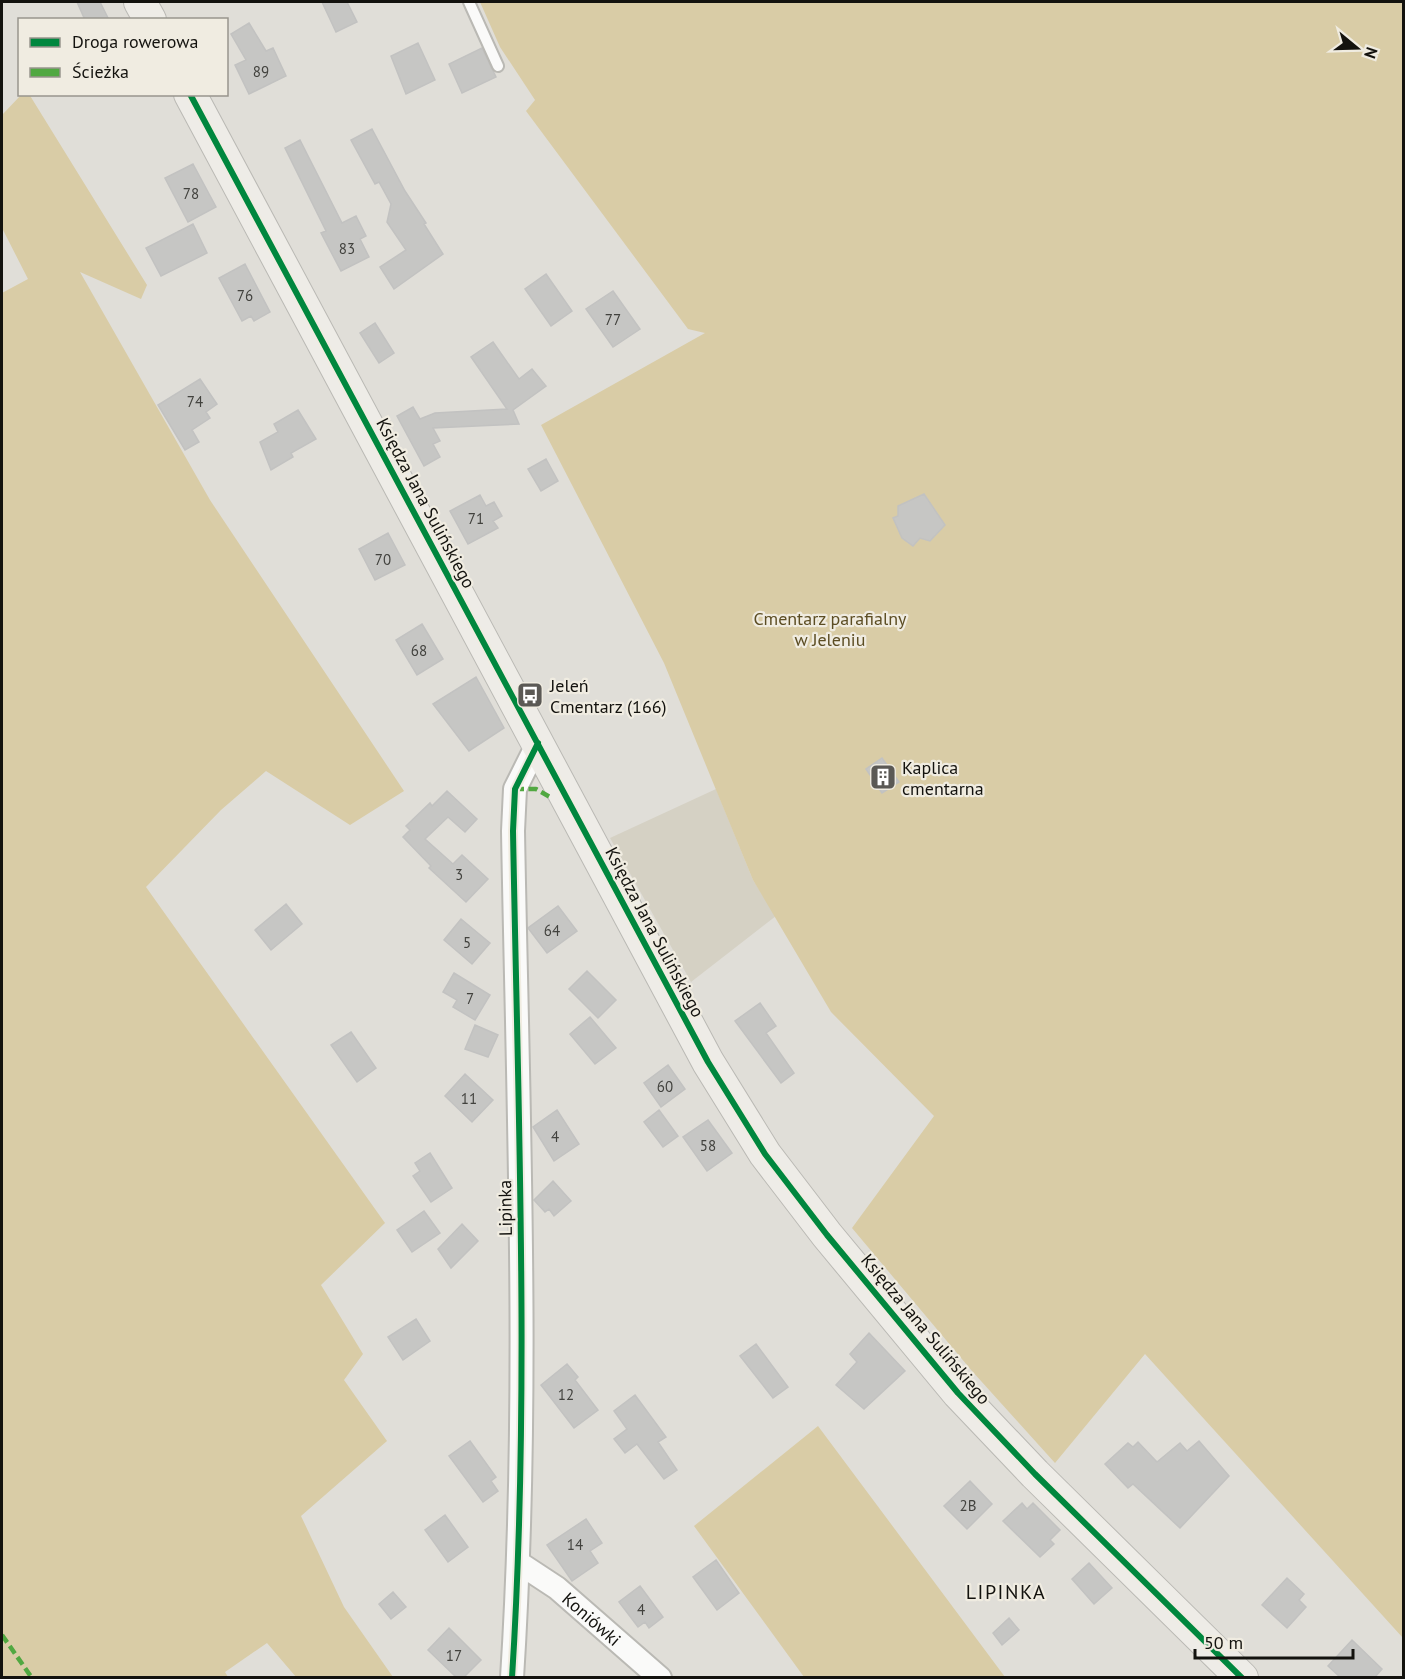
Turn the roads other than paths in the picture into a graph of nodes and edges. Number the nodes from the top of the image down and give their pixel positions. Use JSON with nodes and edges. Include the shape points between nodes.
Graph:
{"nodes":[{"id":1,"x":140,"y":2,"type":"edge"},
{"id":2,"x":469,"y":2,"type":"edge"},
{"id":3,"x":149,"y":18,"type":"edge"},
{"id":4,"x":498,"y":66,"type":"dead end"},
{"id":5,"x":191,"y":96,"type":"edge"},
{"id":6,"x":538,"y":743,"type":"junction"},
{"id":7,"x":519,"y":1563,"type":"junction"},
{"id":8,"x":512,"y":1677,"type":"edge"},
{"id":9,"x":660,"y":1677,"type":"edge"},
{"id":10,"x":1242,"y":1677,"type":"edge"}],
"edges":[{"from":1,"to":3,"type":"street"},
{"from":2,"to":4,"type":"lane"},
{"from":5,"to":6,"type":"street","name":"Księdza Jana Sulińskiego"},
{"from":6,"to":7,"type":"street","name":"Lipinka","via":[[515,789],[513,831],[523,1389]]},
{"from":6,"to":10,"type":"street","name":"Księdza Jana Sulińskiego","via":[[708,1062],[765,1154],[958,1393]]},
{"from":7,"to":8,"type":"street","name":"Lipinka"},
{"from":7,"to":9,"type":"street","name":"Koniówki","via":[[557,1588]]}]}
